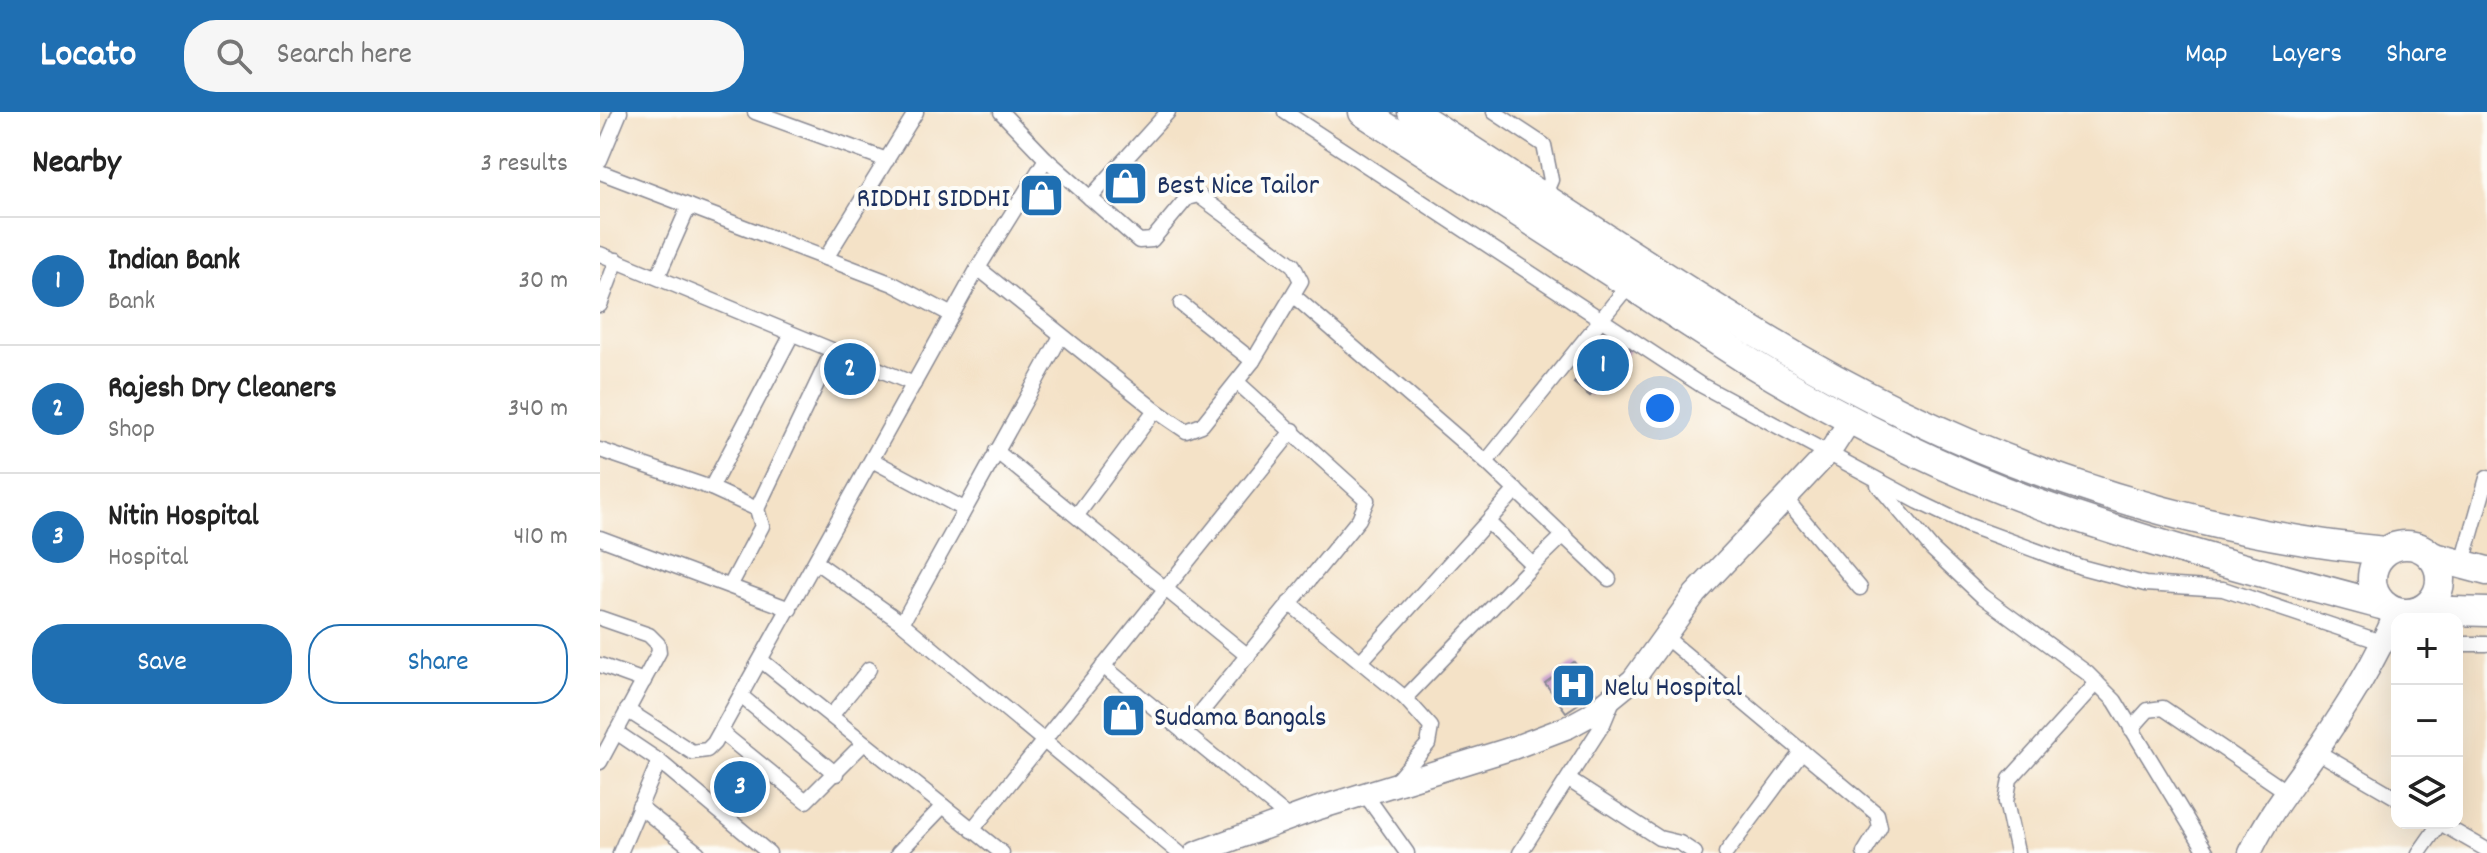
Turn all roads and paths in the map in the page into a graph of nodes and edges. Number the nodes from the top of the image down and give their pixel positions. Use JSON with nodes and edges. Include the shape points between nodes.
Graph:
{"nodes":[{"id":1,"x":620,"y":112,"type":"edge"},
{"id":2,"x":755,"y":112,"type":"edge"},
{"id":3,"x":801,"y":112,"type":"edge"},
{"id":4,"x":916,"y":112,"type":"edge"},
{"id":5,"x":1001,"y":112,"type":"edge"},
{"id":6,"x":1168,"y":112,"type":"edge"},
{"id":7,"x":1285,"y":112,"type":"edge"},
{"id":8,"x":1363,"y":112,"type":"edge"},
{"id":9,"x":1412,"y":112,"type":"edge"},
{"id":10,"x":1494,"y":112,"type":"edge"},
{"id":11,"x":793,"y":126,"type":"junction"},
{"id":12,"x":1046,"y":159,"type":"junction"},
{"id":13,"x":600,"y":160,"type":"edge"},
{"id":14,"x":887,"y":160,"type":"junction"},
{"id":15,"x":600,"y":172,"type":"edge"},
{"id":16,"x":1548,"y":188,"type":"junction"},
{"id":17,"x":1090,"y":198,"type":"junction"},
{"id":18,"x":689,"y":206,"type":"junction"},
{"id":19,"x":600,"y":254,"type":"edge"},
{"id":20,"x":826,"y":258,"type":"junction"},
{"id":21,"x":617,"y":260,"type":"junction"},
{"id":22,"x":978,"y":268,"type":"junction"},
{"id":23,"x":658,"y":276,"type":"junction"},
{"id":24,"x":1628,"y":286,"type":"junction"},
{"id":25,"x":1294,"y":296,"type":"junction"},
{"id":26,"x":1181,"y":304,"type":"dead end"},
{"id":27,"x":600,"y":305,"type":"edge"},
{"id":28,"x":952,"y":315,"type":"junction"},
{"id":29,"x":1599,"y":319,"type":"junction"},
{"id":30,"x":791,"y":336,"type":"junction"},
{"id":31,"x":1061,"y":336,"type":"junction"},
{"id":32,"x":832,"y":352,"type":"junction"},
{"id":33,"x":1253,"y":361,"type":"junction"},
{"id":34,"x":1237,"y":382,"type":"junction"},
{"id":35,"x":914,"y":384,"type":"junction"},
{"id":36,"x":1155,"y":410,"type":"junction"},
{"id":37,"x":1851,"y":419,"type":"junction"},
{"id":38,"x":1293,"y":430,"type":"junction"},
{"id":39,"x":996,"y":451,"type":"junction"},
{"id":40,"x":601,"y":453,"type":"edge"},
{"id":41,"x":1827,"y":454,"type":"junction"},
{"id":42,"x":872,"y":460,"type":"junction"},
{"id":43,"x":1486,"y":462,"type":"junction"},
{"id":44,"x":1872,"y":478,"type":"junction"},
{"id":45,"x":2487,"y":478,"type":"edge"},
{"id":46,"x":711,"y":488,"type":"junction"},
{"id":47,"x":1516,"y":490,"type":"junction"},
{"id":48,"x":1785,"y":498,"type":"junction"},
{"id":49,"x":757,"y":509,"type":"junction"},
{"id":50,"x":964,"y":509,"type":"junction"},
{"id":51,"x":1077,"y":515,"type":"junction"},
{"id":52,"x":1489,"y":523,"type":"junction"},
{"id":53,"x":1564,"y":535,"type":"junction"},
{"id":54,"x":600,"y":538,"type":"edge"},
{"id":55,"x":2385,"y":551,"type":"junction"},
{"id":56,"x":2431,"y":556,"type":"junction"},
{"id":57,"x":816,"y":562,"type":"junction"},
{"id":58,"x":1533,"y":565,"type":"junction"},
{"id":59,"x":2474,"y":568,"type":"edge"},
{"id":60,"x":1609,"y":579,"type":"dead end"},
{"id":61,"x":730,"y":586,"type":"junction"},
{"id":62,"x":1167,"y":587,"type":"junction"},
{"id":63,"x":1860,"y":588,"type":"dead end"},
{"id":64,"x":1289,"y":603,"type":"junction"},
{"id":65,"x":790,"y":609,"type":"junction"},
{"id":66,"x":2401,"y":609,"type":"junction"},
{"id":67,"x":2487,"y":612,"type":"edge"},
{"id":68,"x":600,"y":618,"type":"edge"},
{"id":69,"x":902,"y":623,"type":"junction"},
{"id":70,"x":1664,"y":636,"type":"junction"},
{"id":71,"x":2390,"y":643,"type":"edge"},
{"id":72,"x":2463,"y":644,"type":"edge"},
{"id":73,"x":2487,"y":644,"type":"edge"},
{"id":74,"x":1248,"y":656,"type":"junction"},
{"id":75,"x":1362,"y":660,"type":"junction"},
{"id":76,"x":762,"y":661,"type":"junction"},
{"id":77,"x":600,"y":665,"type":"edge"},
{"id":78,"x":1103,"y":666,"type":"junction"},
{"id":79,"x":869,"y":669,"type":"dead end"},
{"id":80,"x":644,"y":681,"type":"junction"},
{"id":81,"x":2097,"y":683,"type":"junction"},
{"id":82,"x":741,"y":696,"type":"junction"},
{"id":83,"x":1614,"y":697,"type":"junction"},
{"id":84,"x":1405,"y":698,"type":"junction"},
{"id":85,"x":627,"y":710,"type":"junction"},
{"id":86,"x":831,"y":716,"type":"junction"},
{"id":87,"x":2131,"y":729,"type":"junction"},
{"id":88,"x":616,"y":732,"type":"junction"},
{"id":89,"x":721,"y":732,"type":"junction"},
{"id":90,"x":1184,"y":733,"type":"junction"},
{"id":91,"x":1045,"y":740,"type":"junction"},
{"id":92,"x":864,"y":743,"type":"junction"},
{"id":93,"x":1802,"y":751,"type":"junction"},
{"id":94,"x":2316,"y":751,"type":"junction"},
{"id":95,"x":659,"y":761,"type":"junction"},
{"id":96,"x":600,"y":762,"type":"edge"},
{"id":97,"x":836,"y":774,"type":"junction"},
{"id":98,"x":1569,"y":780,"type":"junction"},
{"id":99,"x":1392,"y":786,"type":"junction"},
{"id":100,"x":2284,"y":790,"type":"junction"},
{"id":101,"x":1365,"y":794,"type":"junction"},
{"id":102,"x":2391,"y":795,"type":"edge"},
{"id":103,"x":639,"y":806,"type":"junction"},
{"id":104,"x":943,"y":806,"type":"junction"},
{"id":105,"x":1290,"y":819,"type":"junction"},
{"id":106,"x":2436,"y":829,"type":"edge"},
{"id":107,"x":2450,"y":829,"type":"edge"},
{"id":108,"x":972,"y":830,"type":"junction"},
{"id":109,"x":2487,"y":850,"type":"edge"},
{"id":110,"x":2017,"y":852,"type":"edge"},
{"id":111,"x":620,"y":853,"type":"edge"},
{"id":112,"x":698,"y":853,"type":"edge"},
{"id":113,"x":769,"y":853,"type":"edge"},
{"id":114,"x":898,"y":853,"type":"edge"},
{"id":115,"x":1002,"y":853,"type":"edge"},
{"id":116,"x":1179,"y":853,"type":"edge"},
{"id":117,"x":1196,"y":853,"type":"edge"},
{"id":118,"x":1407,"y":853,"type":"edge"},
{"id":119,"x":1520,"y":853,"type":"edge"},
{"id":120,"x":1695,"y":853,"type":"edge"},
{"id":121,"x":1726,"y":853,"type":"edge"},
{"id":122,"x":1864,"y":853,"type":"edge"},
{"id":123,"x":2207,"y":853,"type":"edge"},
{"id":124,"x":2250,"y":853,"type":"edge"},
{"id":125,"x":2419,"y":853,"type":"edge"}],
"edges":[{"from":1,"to":13,"type":"street"},
{"from":2,"to":11,"type":"street"},
{"from":3,"to":11,"type":"street"},
{"from":4,"to":14,"type":"street"},
{"from":5,"to":12,"type":"street"},
{"from":6,"to":17,"type":"street"},
{"from":7,"to":29,"type":"street"},
{"from":8,"to":24,"type":"highway"},
{"from":9,"to":16,"type":"highway"},
{"from":10,"to":16,"type":"street","via":[[1539,140],[1550,161]]},
{"from":11,"to":14,"type":"street"},
{"from":12,"to":17,"type":"street"},
{"from":12,"to":22,"type":"street"},
{"from":14,"to":20,"type":"street"},
{"from":15,"to":18,"type":"street"},
{"from":16,"to":55,"type":"highway","via":[[1770,342],[1935,427],[2093,490],[2173,515],[2290,541]]},
{"from":17,"to":25,"type":"street","via":[[1146,242],[1187,198],[1198,195],[1293,265],[1301,281]]},
{"from":18,"to":20,"type":"street"},
{"from":18,"to":23,"type":"street"},
{"from":19,"to":21,"type":"street"},
{"from":20,"to":28,"type":"street"},
{"from":21,"to":23,"type":"street"},
{"from":21,"to":27,"type":"street"},
{"from":22,"to":28,"type":"street"},
{"from":22,"to":31,"type":"street"},
{"from":23,"to":30,"type":"street"},
{"from":24,"to":29,"type":"street"},
{"from":24,"to":37,"type":"highway"},
{"from":25,"to":33,"type":"street"},
{"from":25,"to":43,"type":"street"},
{"from":26,"to":33,"type":"street"},
{"from":28,"to":35,"type":"street"},
{"from":29,"to":41,"type":"street","via":[[1701,385]]},
{"from":29,"to":43,"type":"street"},
{"from":30,"to":32,"type":"street"},
{"from":30,"to":46,"type":"street"},
{"from":31,"to":36,"type":"street"},
{"from":31,"to":39,"type":"street"},
{"from":32,"to":35,"type":"street"},
{"from":32,"to":49,"type":"street"},
{"from":33,"to":34,"type":"street"},
{"from":34,"to":36,"type":"street","via":[[1197,429],[1178,429]]},
{"from":34,"to":38,"type":"street"},
{"from":35,"to":42,"type":"street"},
{"from":36,"to":51,"type":"street"},
{"from":37,"to":41,"type":"street"},
{"from":37,"to":66,"type":"highway","via":[[1989,484],[2070,515]]},
{"from":38,"to":62,"type":"street"},
{"from":38,"to":64,"type":"street","via":[[1367,500],[1359,519]]},
{"from":39,"to":50,"type":"street"},
{"from":39,"to":51,"type":"street"},
{"from":40,"to":46,"type":"street"},
{"from":41,"to":44,"type":"street"},
{"from":41,"to":48,"type":"street"},
{"from":42,"to":50,"type":"street"},
{"from":42,"to":57,"type":"street"},
{"from":43,"to":47,"type":"street"},
{"from":44,"to":71,"type":"street","via":[[1967,525],[2081,567],[2145,584],[2223,589]]},
{"from":44,"to":81,"type":"street","via":[[1932,549],[1982,596]]},
{"from":45,"to":59,"type":"street"},
{"from":46,"to":49,"type":"street"},
{"from":47,"to":52,"type":"street"},
{"from":47,"to":53,"type":"street"},
{"from":48,"to":63,"type":"street"},
{"from":48,"to":70,"type":"street","via":[[1723,561]]},
{"from":49,"to":61,"type":"street","via":[[762,526]]},
{"from":50,"to":69,"type":"street"},
{"from":51,"to":62,"type":"street"},
{"from":52,"to":58,"type":"street"},
{"from":52,"to":75,"type":"street"},
{"from":53,"to":58,"type":"street"},
{"from":53,"to":60,"type":"street"},
{"from":54,"to":61,"type":"street"},
{"from":55,"to":56,"type":"highway","via":[[2409,544]]},
{"from":55,"to":66,"type":"highway","via":[[2376,561],[2372,585]]},
{"from":56,"to":59,"type":"highway"},
{"from":56,"to":66,"type":"highway","via":[[2441,579],[2432,602]]},
{"from":57,"to":65,"type":"street"},
{"from":57,"to":69,"type":"street"},
{"from":58,"to":84,"type":"street"},
{"from":61,"to":65,"type":"street"},
{"from":62,"to":74,"type":"street"},
{"from":62,"to":78,"type":"street"},
{"from":64,"to":74,"type":"street"},
{"from":64,"to":75,"type":"street"},
{"from":65,"to":76,"type":"street"},
{"from":66,"to":67,"type":"highway"},
{"from":66,"to":71,"type":"street"},
{"from":68,"to":80,"type":"street","via":[[649,635],[658,644]]},
{"from":69,"to":91,"type":"street"},
{"from":70,"to":83,"type":"street"},
{"from":70,"to":93,"type":"street"},
{"from":71,"to":94,"type":"street"},
{"from":72,"to":73,"type":"street"},
{"from":74,"to":90,"type":"street"},
{"from":75,"to":84,"type":"street"},
{"from":76,"to":82,"type":"street"},
{"from":76,"to":86,"type":"street"},
{"from":77,"to":80,"type":"street"},
{"from":78,"to":90,"type":"street"},
{"from":78,"to":91,"type":"street"},
{"from":79,"to":86,"type":"street"},
{"from":80,"to":85,"type":"street"},
{"from":81,"to":87,"type":"street"},
{"from":81,"to":110,"type":"street","via":[[2010,779],[2006,802]]},
{"from":82,"to":89,"type":"street"},
{"from":82,"to":97,"type":"street"},
{"from":83,"to":98,"type":"street"},
{"from":83,"to":99,"type":"street","via":[[1568,727]]},
{"from":84,"to":99,"type":"street","via":[[1431,727],[1431,736]]},
{"from":85,"to":88,"type":"street"},
{"from":85,"to":89,"type":"street","via":[[692,752],[707,750]]},
{"from":86,"to":92,"type":"street"},
{"from":87,"to":100,"type":"street","via":[[2148,710],[2163,708]]},
{"from":87,"to":123,"type":"street"},
{"from":88,"to":95,"type":"street"},
{"from":88,"to":96,"type":"street"},
{"from":89,"to":97,"type":"street","via":[[799,799],[812,799]]},
{"from":90,"to":105,"type":"street"},
{"from":91,"to":108,"type":"street"},
{"from":91,"to":116,"type":"street"},
{"from":92,"to":97,"type":"street"},
{"from":92,"to":104,"type":"street"},
{"from":93,"to":121,"type":"street"},
{"from":93,"to":122,"type":"street","via":[[1877,814],[1880,827]]},
{"from":94,"to":100,"type":"street"},
{"from":94,"to":102,"type":"street"},
{"from":95,"to":103,"type":"street"},
{"from":95,"to":113,"type":"street"},
{"from":98,"to":119,"type":"street"},
{"from":98,"to":120,"type":"street","via":[[1659,838]]},
{"from":99,"to":101,"type":"street"},
{"from":100,"to":124,"type":"street"},
{"from":101,"to":105,"type":"street"},
{"from":101,"to":118,"type":"street"},
{"from":103,"to":111,"type":"street"},
{"from":103,"to":112,"type":"street"},
{"from":104,"to":108,"type":"street"},
{"from":104,"to":114,"type":"street"},
{"from":105,"to":117,"type":"street"},
{"from":106,"to":125,"type":"street"},
{"from":107,"to":109,"type":"street"},
{"from":108,"to":115,"type":"street"}]}
